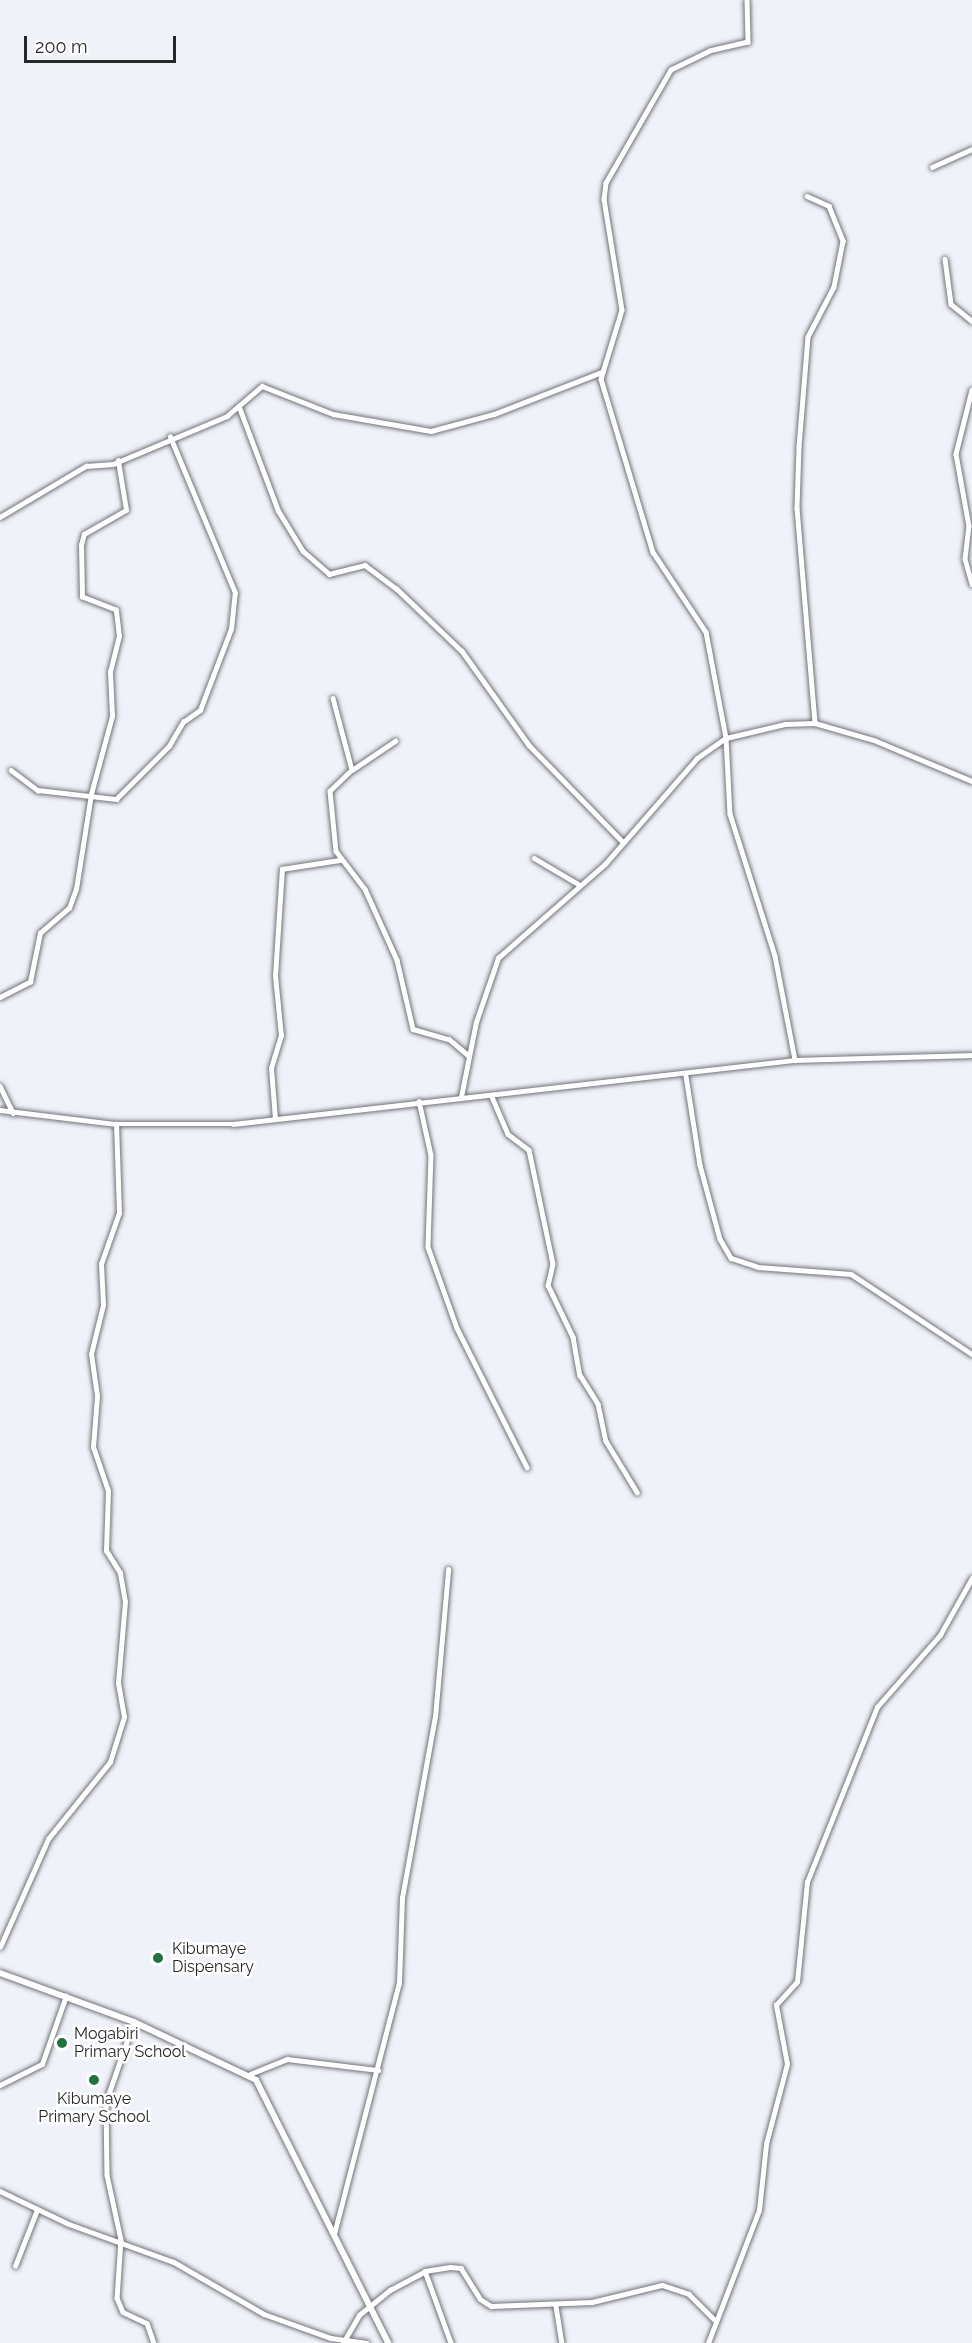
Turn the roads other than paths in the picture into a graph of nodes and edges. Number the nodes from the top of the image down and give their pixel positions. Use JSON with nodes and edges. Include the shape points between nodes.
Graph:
{"nodes":[{"id":1,"x":747,"y":0,"type":"edge"},
{"id":2,"x":972,"y":149,"type":"edge"},
{"id":3,"x":932,"y":166,"type":"dead end"},
{"id":4,"x":807,"y":196,"type":"dead end"},
{"id":5,"x":945,"y":259,"type":"dead end"},
{"id":6,"x":972,"y":321,"type":"edge"},
{"id":7,"x":602,"y":372,"type":"junction"},
{"id":8,"x":972,"y":390,"type":"edge"},
{"id":9,"x":239,"y":406,"type":"junction"},
{"id":10,"x":170,"y":437,"type":"junction"},
{"id":11,"x":118,"y":461,"type":"junction"},
{"id":12,"x":0,"y":517,"type":"edge"},
{"id":13,"x":972,"y":584,"type":"edge"},
{"id":14,"x":333,"y":698,"type":"dead end"},
{"id":15,"x":815,"y":723,"type":"junction"},
{"id":16,"x":726,"y":738,"type":"junction"},
{"id":17,"x":395,"y":741,"type":"dead end"},
{"id":18,"x":11,"y":770,"type":"dead end"},
{"id":19,"x":352,"y":770,"type":"junction"},
{"id":20,"x":972,"y":781,"type":"edge"},
{"id":21,"x":91,"y":794,"type":"junction"},
{"id":22,"x":622,"y":842,"type":"junction"},
{"id":23,"x":534,"y":858,"type":"dead end"},
{"id":24,"x":340,"y":860,"type":"junction"},
{"id":25,"x":580,"y":885,"type":"junction"},
{"id":26,"x":0,"y":997,"type":"edge"},
{"id":27,"x":972,"y":1055,"type":"edge"},
{"id":28,"x":469,"y":1056,"type":"junction"},
{"id":29,"x":795,"y":1060,"type":"junction"},
{"id":30,"x":686,"y":1076,"type":"junction"},
{"id":31,"x":0,"y":1086,"type":"edge"},
{"id":32,"x":461,"y":1097,"type":"junction"},
{"id":33,"x":492,"y":1097,"type":"junction"},
{"id":34,"x":419,"y":1101,"type":"junction"},
{"id":35,"x":0,"y":1111,"type":"edge"},
{"id":36,"x":13,"y":1113,"type":"junction"},
{"id":37,"x":275,"y":1119,"type":"junction"},
{"id":38,"x":116,"y":1124,"type":"junction"},
{"id":39,"x":972,"y":1354,"type":"edge"},
{"id":40,"x":527,"y":1467,"type":"dead end"},
{"id":41,"x":637,"y":1492,"type":"dead end"},
{"id":42,"x":448,"y":1570,"type":"dead end"},
{"id":43,"x":972,"y":1578,"type":"edge"},
{"id":44,"x":0,"y":1947,"type":"edge"},
{"id":45,"x":0,"y":1973,"type":"edge"},
{"id":46,"x":66,"y":1996,"type":"junction"},
{"id":47,"x":134,"y":2022,"type":"junction"},
{"id":48,"x":378,"y":2070,"type":"junction"},
{"id":49,"x":250,"y":2074,"type":"junction"},
{"id":50,"x":0,"y":2085,"type":"edge"},
{"id":51,"x":0,"y":2191,"type":"edge"},
{"id":52,"x":37,"y":2210,"type":"junction"},
{"id":53,"x":334,"y":2234,"type":"junction"},
{"id":54,"x":120,"y":2240,"type":"junction"},
{"id":55,"x":15,"y":2266,"type":"dead end"},
{"id":56,"x":425,"y":2271,"type":"junction"},
{"id":57,"x":556,"y":2306,"type":"junction"},
{"id":58,"x":369,"y":2310,"type":"junction"},
{"id":59,"x":716,"y":2321,"type":"junction"},
{"id":60,"x":343,"y":2341,"type":"edge"},
{"id":61,"x":154,"y":2343,"type":"edge"},
{"id":62,"x":367,"y":2343,"type":"edge"},
{"id":63,"x":388,"y":2343,"type":"edge"},
{"id":64,"x":452,"y":2343,"type":"edge"},
{"id":65,"x":562,"y":2343,"type":"edge"},
{"id":66,"x":708,"y":2343,"type":"edge"}],
"edges":[{"from":1,"to":7,"type":"street","via":[[748,42],[710,51],[671,70],[606,183],[604,199],[622,305]]},
{"from":2,"to":3,"type":"street"},
{"from":4,"to":15,"type":"street","via":[[829,206],[843,241],[834,287],[808,337],[799,447],[796,508]]},
{"from":5,"to":6,"type":"street","via":[[951,303]]},
{"from":7,"to":9,"type":"street","via":[[494,414],[431,431],[333,414],[266,386],[248,393]]},
{"from":7,"to":16,"type":"street","via":[[653,552],[706,632]]},
{"from":8,"to":13,"type":"street","via":[[956,454],[969,526],[965,560]]},
{"from":9,"to":10,"type":"street"},
{"from":9,"to":22,"type":"street","via":[[281,516],[303,551],[329,574],[365,565],[396,588],[462,651],[530,744]]},
{"from":10,"to":11,"type":"street"},
{"from":10,"to":21,"type":"street","via":[[231,574],[234,620],[197,714],[183,722],[123,795],[111,800]]},
{"from":11,"to":12,"type":"street","via":[[86,466]]},
{"from":11,"to":21,"type":"street","via":[[126,510],[84,534],[81,546],[82,597],[116,610],[119,636],[110,672],[112,716]]},
{"from":14,"to":19,"type":"street"},
{"from":15,"to":16,"type":"street","via":[[785,724]]},
{"from":15,"to":20,"type":"street","via":[[874,740]]},
{"from":16,"to":22,"type":"street","via":[[697,758]]},
{"from":16,"to":29,"type":"street","via":[[734,832],[772,946]]},
{"from":17,"to":19,"type":"street"},
{"from":18,"to":21,"type":"street","via":[[32,789]]},
{"from":19,"to":24,"type":"street","via":[[330,791]]},
{"from":21,"to":26,"type":"street","via":[[73,900],[40,933],[30,982]]},
{"from":22,"to":25,"type":"street"},
{"from":23,"to":25,"type":"street"},
{"from":24,"to":28,"type":"street","via":[[366,889],[397,960],[413,1029],[449,1039]]},
{"from":24,"to":37,"type":"street","via":[[282,870],[275,976],[281,1036],[271,1068]]},
{"from":25,"to":28,"type":"street","via":[[498,958]]},
{"from":27,"to":29,"type":"street"},
{"from":28,"to":32,"type":"street"},
{"from":29,"to":30,"type":"street"},
{"from":30,"to":33,"type":"street"},
{"from":30,"to":39,"type":"street","via":[[700,1166],[720,1239],[731,1258],[758,1267],[851,1274]]},
{"from":31,"to":36,"type":"street"},
{"from":32,"to":33,"type":"street"},
{"from":32,"to":34,"type":"street"},
{"from":33,"to":41,"type":"street","via":[[508,1134],[529,1150],[553,1264],[548,1285],[573,1337],[580,1375],[598,1404],[606,1441]]},
{"from":34,"to":37,"type":"street"},
{"from":34,"to":40,"type":"street","via":[[431,1155],[432,1259],[484,1388]]},
{"from":35,"to":36,"type":"street"},
{"from":36,"to":38,"type":"street"},
{"from":37,"to":38,"type":"street"},
{"from":38,"to":44,"type":"street","via":[[119,1213],[101,1264],[103,1305],[91,1354],[97,1396],[93,1447],[108,1491],[106,1551],[120,1574],[125,1602],[118,1683],[124,1717],[110,1762],[48,1839]]},
{"from":42,"to":48,"type":"street","via":[[435,1717],[402,1898],[399,1983]]},
{"from":43,"to":59,"type":"street","via":[[940,1635],[877,1707],[807,1882],[799,1976],[776,2005],[788,2064],[766,2144],[759,2210]]},
{"from":45,"to":46,"type":"main road"},
{"from":46,"to":47,"type":"main road"},
{"from":46,"to":50,"type":"street","via":[[42,2064]]},
{"from":47,"to":49,"type":"main road"},
{"from":47,"to":54,"type":"street","via":[[105,2108],[107,2175]]},
{"from":48,"to":49,"type":"street","via":[[287,2059]]},
{"from":48,"to":53,"type":"street"},
{"from":49,"to":53,"type":"main road","via":[[266,2095]]},
{"from":51,"to":52,"type":"street"},
{"from":52,"to":54,"type":"street"},
{"from":52,"to":55,"type":"street"},
{"from":53,"to":58,"type":"main road"},
{"from":54,"to":60,"type":"street","via":[[174,2262],[264,2314]]},
{"from":54,"to":61,"type":"street","via":[[117,2298],[123,2312],[147,2323]]},
{"from":56,"to":57,"type":"street","via":[[461,2268],[480,2299],[491,2306]]},
{"from":56,"to":58,"type":"street","via":[[390,2290]]},
{"from":56,"to":64,"type":"street"},
{"from":57,"to":59,"type":"street","via":[[662,2285],[689,2294]]},
{"from":57,"to":65,"type":"street"},
{"from":58,"to":60,"type":"street"},
{"from":58,"to":63,"type":"main road"},
{"from":59,"to":66,"type":"street"},
{"from":60,"to":62,"type":"street"}]}
